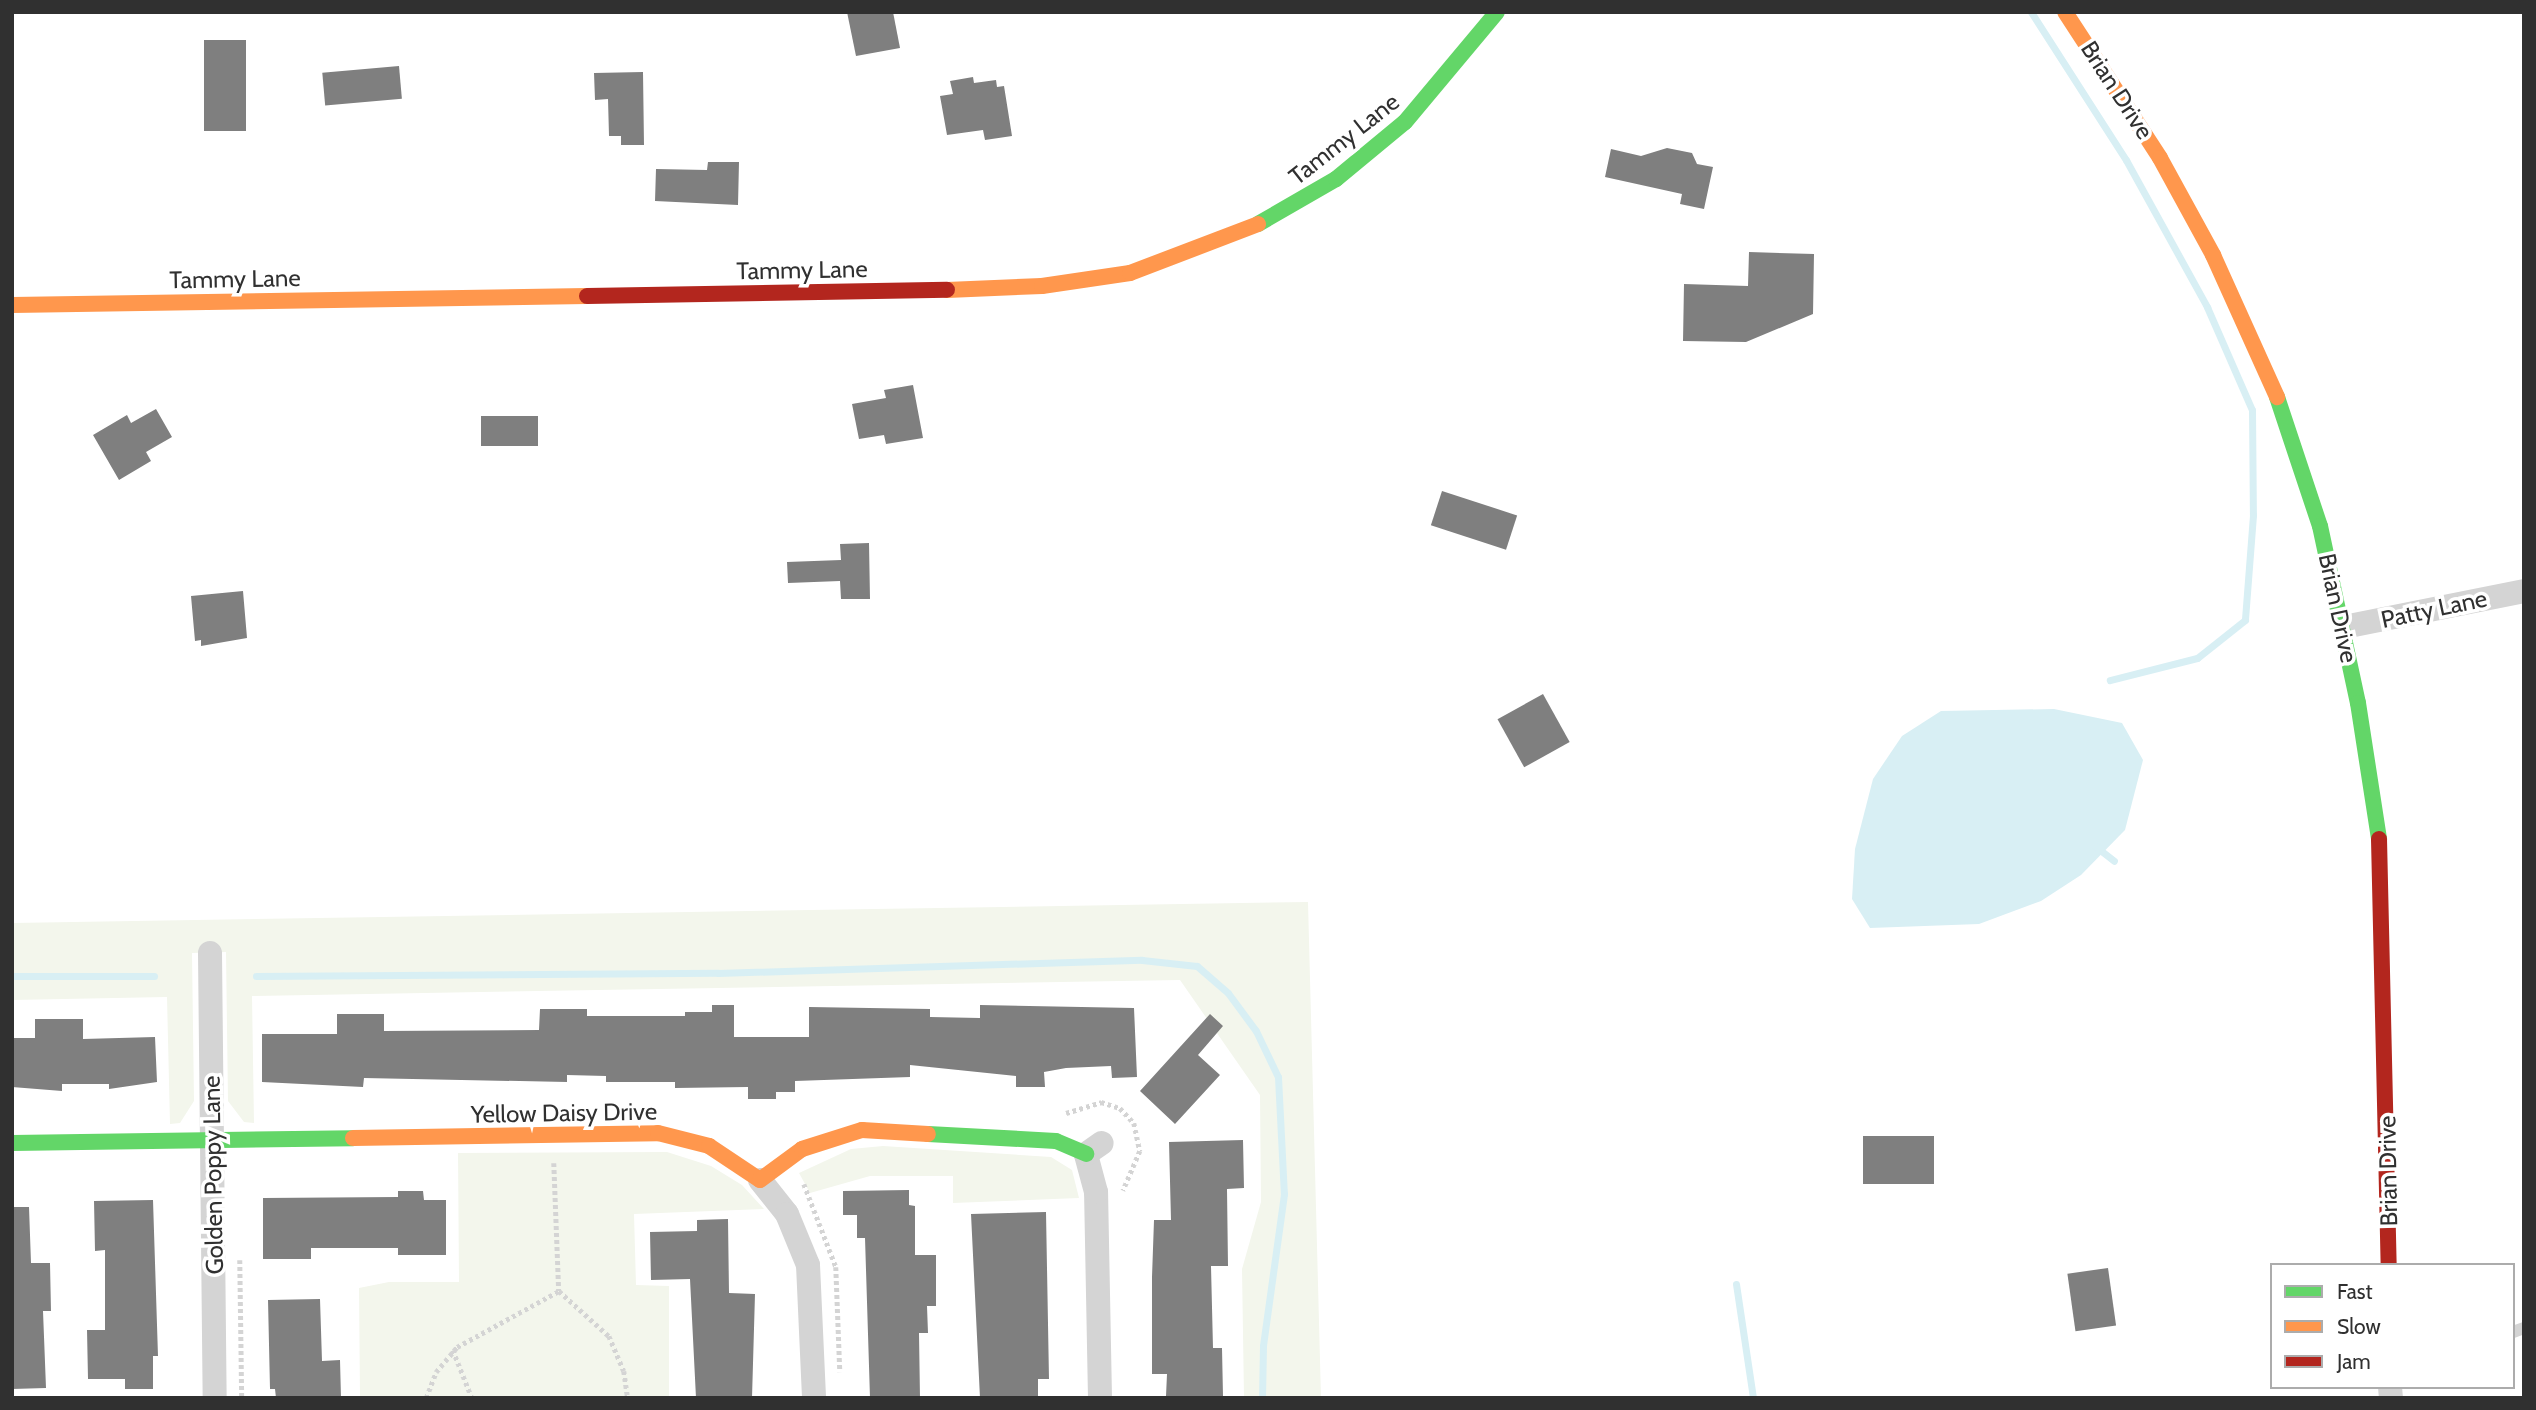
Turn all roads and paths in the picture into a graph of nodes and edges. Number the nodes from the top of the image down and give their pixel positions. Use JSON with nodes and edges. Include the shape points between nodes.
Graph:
{"nodes":[{"id":1,"x":1497,"y":12,"type":"edge"},
{"id":2,"x":2065,"y":12,"type":"edge"},
{"id":3,"x":12,"y":305,"type":"edge"},
{"id":4,"x":2524,"y":591,"type":"edge"},
{"id":5,"x":2344,"y":628,"type":"junction"},
{"id":6,"x":210,"y":953,"type":"dead end"},
{"id":7,"x":1061,"y":1115,"type":"dead end"},
{"id":8,"x":212,"y":1139,"type":"junction"},
{"id":9,"x":12,"y":1143,"type":"edge"},
{"id":10,"x":1094,"y":1148,"type":"joint"},
{"id":11,"x":554,"y":1161,"type":"dead end"},
{"id":12,"x":812,"y":1175,"type":"dead end"},
{"id":13,"x":760,"y":1180,"type":"junction"},
{"id":14,"x":796,"y":1183,"type":"dead end"},
{"id":15,"x":1123,"y":1200,"type":"dead end"},
{"id":16,"x":240,"y":1255,"type":"dead end"},
{"id":17,"x":2389,"y":1263,"type":"edge"},
{"id":18,"x":559,"y":1292,"type":"junction"},
{"id":19,"x":453,"y":1350,"type":"junction"},
{"id":20,"x":215,"y":1398,"type":"edge"},
{"id":21,"x":243,"y":1398,"type":"edge"},
{"id":22,"x":426,"y":1398,"type":"edge"},
{"id":23,"x":472,"y":1398,"type":"edge"},
{"id":24,"x":628,"y":1398,"type":"edge"},
{"id":25,"x":814,"y":1398,"type":"edge"},
{"id":26,"x":1100,"y":1398,"type":"edge"}],
"edges":[{"from":1,"to":3,"type":"street","name":"Tammy Lane","via":[[1405,122],[1336,179],[1240,235],[1130,273],[1042,286],[958,290]]},
{"from":2,"to":5,"type":"street","name":"Brian Drive","via":[[2160,158],[2243,318],[2309,487]]},
{"from":4,"to":5,"type":"street","name":"Patty Lane"},
{"from":5,"to":17,"type":"street","name":"Brian Drive","via":[[2380,845]]},
{"from":6,"to":8,"type":"street","name":"Golden Poppy Lane"},
{"from":7,"to":15,"type":"path","via":[[1101,1102],[1120,1108],[1134,1123],[1140,1152],[1125,1180]]},
{"from":8,"to":9,"type":"street","name":"Yellow Daisy Drive"},
{"from":8,"to":13,"type":"street","name":"Yellow Daisy Drive","via":[[658,1133],[716,1149]]},
{"from":8,"to":20,"type":"street","name":"Golden Poppy Lane"},
{"from":10,"to":13,"type":"street","via":[[1056,1141],[870,1129],[802,1149]]},
{"from":10,"to":26,"type":"street"},
{"from":11,"to":18,"type":"path"},
{"from":12,"to":14,"type":"path","via":[[804,1184]]},
{"from":13,"to":25,"type":"street","via":[[787,1214],[805,1257],[812,1302]]},
{"from":16,"to":21,"type":"path"},
{"from":18,"to":19,"type":"path"},
{"from":18,"to":24,"type":"path","via":[[609,1336],[622,1362]]},
{"from":19,"to":22,"type":"path","via":[[436,1372]]},
{"from":19,"to":23,"type":"path"}]}
